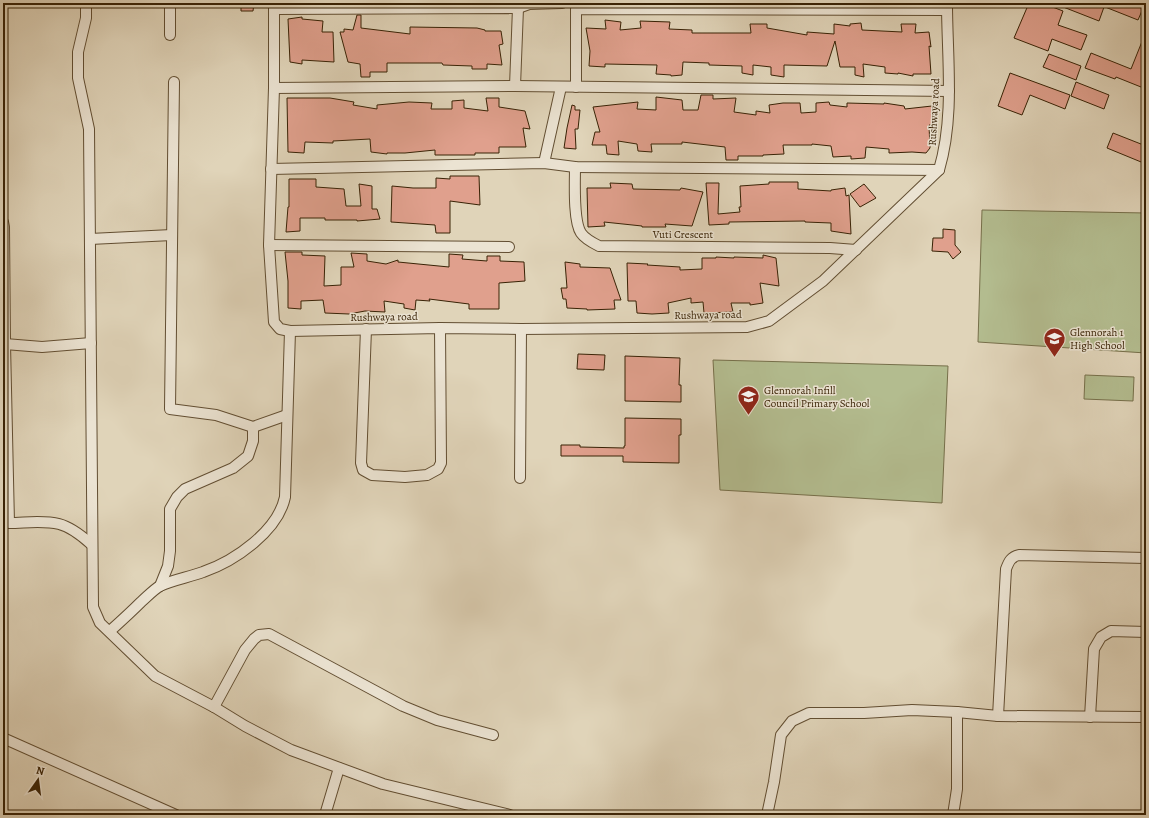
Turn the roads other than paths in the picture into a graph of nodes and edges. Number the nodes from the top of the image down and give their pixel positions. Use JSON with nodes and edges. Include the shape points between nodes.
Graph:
{"nodes":[{"id":1,"x":86,"y":3,"type":"edge"},
{"id":2,"x":170,"y":3,"type":"edge"},
{"id":3,"x":562,"y":3,"type":"edge"},
{"id":4,"x":529,"y":4,"type":"edge"},
{"id":5,"x":274,"y":6,"type":"edge"},
{"id":6,"x":947,"y":7,"type":"edge"},
{"id":7,"x":518,"y":8,"type":"junction"},
{"id":8,"x":576,"y":9,"type":"junction"},
{"id":9,"x":170,"y":35,"type":"dead end"},
{"id":10,"x":174,"y":82,"type":"dead end"},
{"id":11,"x":515,"y":86,"type":"junction"},
{"id":12,"x":561,"y":87,"type":"junction"},
{"id":13,"x":576,"y":87,"type":"junction"},
{"id":14,"x":274,"y":88,"type":"junction"},
{"id":15,"x":949,"y":91,"type":"junction"},
{"id":16,"x":544,"y":163,"type":"junction"},
{"id":17,"x":575,"y":167,"type":"junction"},
{"id":18,"x":271,"y":169,"type":"junction"},
{"id":19,"x":939,"y":170,"type":"junction"},
{"id":20,"x":3,"y":222,"type":"edge"},
{"id":21,"x":172,"y":235,"type":"junction"},
{"id":22,"x":90,"y":239,"type":"junction"},
{"id":23,"x":269,"y":245,"type":"junction"},
{"id":24,"x":509,"y":247,"type":"dead end"},
{"id":25,"x":856,"y":250,"type":"junction"},
{"id":26,"x":440,"y":328,"type":"junction"},
{"id":27,"x":366,"y":329,"type":"junction"},
{"id":28,"x":521,"y":329,"type":"junction"},
{"id":29,"x":290,"y":331,"type":"junction"},
{"id":30,"x":91,"y":343,"type":"junction"},
{"id":31,"x":5,"y":344,"type":"junction"},
{"id":32,"x":287,"y":415,"type":"junction"},
{"id":33,"x":253,"y":427,"type":"junction"},
{"id":34,"x":520,"y":478,"type":"dead end"},
{"id":35,"x":91,"y":544,"type":"junction"},
{"id":36,"x":1146,"y":558,"type":"edge"},
{"id":37,"x":160,"y":586,"type":"junction"},
{"id":38,"x":110,"y":631,"type":"junction"},
{"id":39,"x":1146,"y":632,"type":"edge"},
{"id":40,"x":214,"y":707,"type":"junction"},
{"id":41,"x":957,"y":712,"type":"junction"},
{"id":42,"x":998,"y":716,"type":"junction"},
{"id":43,"x":1090,"y":717,"type":"junction"},
{"id":44,"x":1146,"y":717,"type":"edge"},
{"id":45,"x":493,"y":735,"type":"dead end"},
{"id":46,"x":3,"y":738,"type":"edge"},
{"id":47,"x":339,"y":768,"type":"junction"},
{"id":48,"x":176,"y":815,"type":"edge"},
{"id":49,"x":325,"y":815,"type":"edge"},
{"id":50,"x":510,"y":815,"type":"edge"},
{"id":51,"x":767,"y":815,"type":"edge"},
{"id":52,"x":953,"y":815,"type":"edge"}],
"edges":[{"from":1,"to":22,"type":"street","via":[[86,18],[78,52],[78,78],[88,128]]},
{"from":2,"to":9,"type":"street"},
{"from":3,"to":4,"type":"street"},
{"from":3,"to":8,"type":"street"},
{"from":4,"to":7,"type":"street"},
{"from":5,"to":7,"type":"street"},
{"from":5,"to":14,"type":"street"},
{"from":6,"to":8,"type":"street"},
{"from":6,"to":15,"type":"street","name":"Rushwaya road"},
{"from":7,"to":11,"type":"street"},
{"from":8,"to":13,"type":"street"},
{"from":10,"to":21,"type":"street"},
{"from":11,"to":12,"type":"street"},
{"from":11,"to":14,"type":"street"},
{"from":12,"to":13,"type":"street"},
{"from":12,"to":16,"type":"street"},
{"from":13,"to":15,"type":"street"},
{"from":14,"to":18,"type":"street"},
{"from":15,"to":19,"type":"street","name":"Rushwaya road","via":[[947,138]]},
{"from":16,"to":17,"type":"street"},
{"from":16,"to":18,"type":"street"},
{"from":17,"to":19,"type":"street"},
{"from":17,"to":25,"type":"street","name":"Vuti Crescent","via":[[576,212],[580,233],[599,246]]},
{"from":18,"to":23,"type":"street"},
{"from":19,"to":25,"type":"street","name":"Rushwaya road"},
{"from":20,"to":31,"type":"street"},
{"from":21,"to":22,"type":"street"},
{"from":21,"to":33,"type":"street","via":[[170,409],[216,415]]},
{"from":22,"to":30,"type":"street"},
{"from":23,"to":24,"type":"street"},
{"from":23,"to":29,"type":"street","via":[[274,322],[280,329]]},
{"from":25,"to":28,"type":"street","name":"Rushwaya road","via":[[824,281],[769,321],[759,325]]},
{"from":26,"to":27,"type":"street","name":"Rushwaya road"},
{"from":26,"to":27,"type":"street","via":[[442,463],[438,469],[427,475],[405,477],[372,475],[363,470],[361,463]]},
{"from":26,"to":28,"type":"street","name":"Rushwaya road"},
{"from":27,"to":29,"type":"street","name":"Rushwaya road"},
{"from":28,"to":34,"type":"street"},
{"from":29,"to":32,"type":"street"},
{"from":30,"to":31,"type":"street","via":[[42,347]]},
{"from":30,"to":35,"type":"street"},
{"from":31,"to":35,"type":"street","via":[[9,523],[60,524]]},
{"from":32,"to":33,"type":"street"},
{"from":32,"to":37,"type":"street","via":[[286,497],[277,518],[253,544],[224,563]]},
{"from":33,"to":37,"type":"street","via":[[248,456],[233,468],[185,490],[177,497],[170,509],[170,551],[168,566]]},
{"from":35,"to":38,"type":"street","via":[[93,607],[100,623]]},
{"from":36,"to":42,"type":"street","via":[[1013,556],[1006,569]]},
{"from":37,"to":38,"type":"street"},
{"from":38,"to":40,"type":"street","via":[[154,676]]},
{"from":39,"to":43,"type":"street","via":[[1111,631],[1101,637],[1094,648]]},
{"from":40,"to":45,"type":"street","via":[[245,650],[259,635],[269,634],[403,706],[437,720]]},
{"from":40,"to":47,"type":"street","via":[[291,750]]},
{"from":41,"to":42,"type":"street"},
{"from":41,"to":51,"type":"street","via":[[912,710],[809,713],[792,721],[781,735]]},
{"from":41,"to":52,"type":"street","via":[[957,789]]},
{"from":42,"to":43,"type":"street"},
{"from":43,"to":44,"type":"street"},
{"from":46,"to":48,"type":"street"},
{"from":47,"to":49,"type":"street"},
{"from":47,"to":50,"type":"street","via":[[383,784]]}]}
